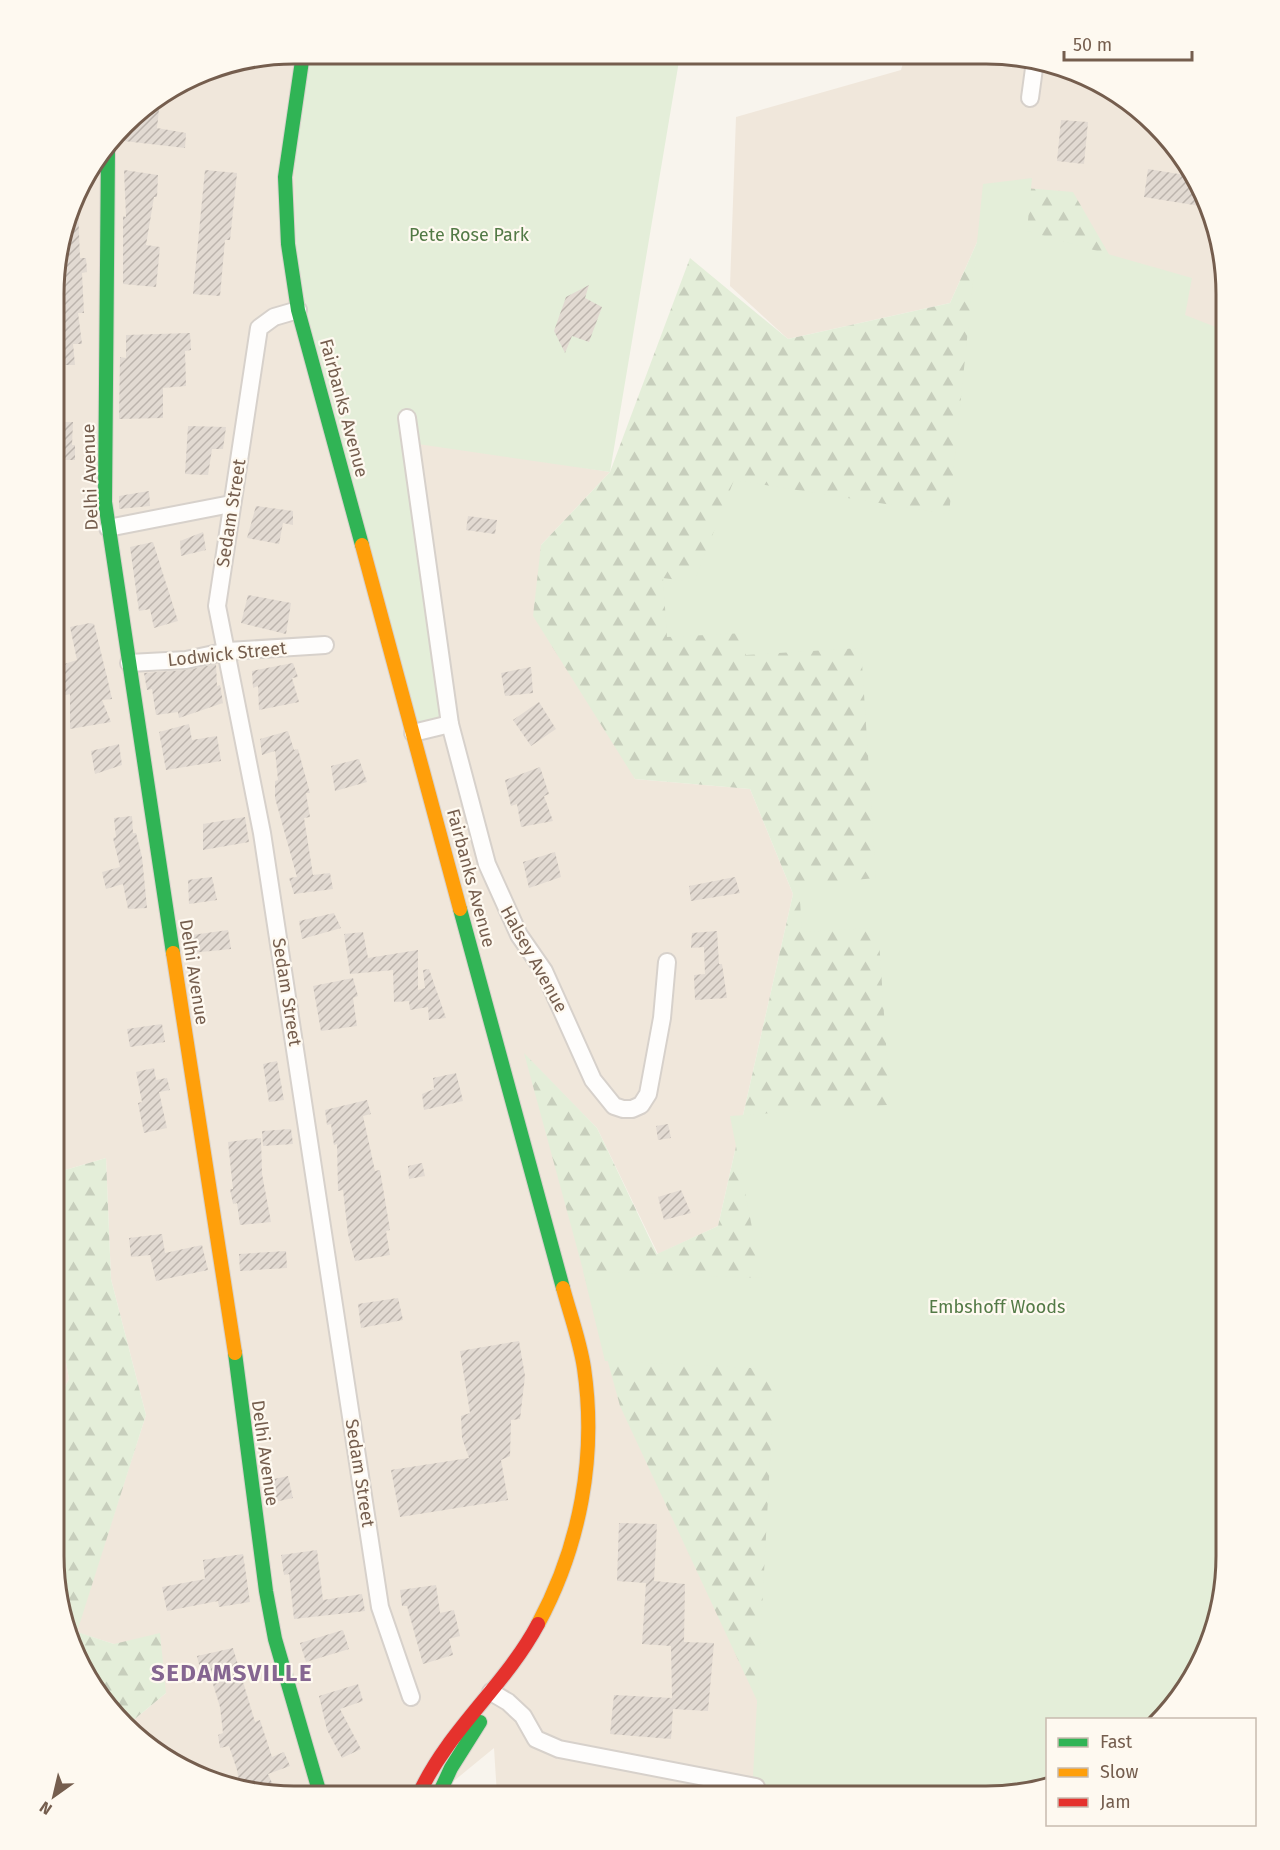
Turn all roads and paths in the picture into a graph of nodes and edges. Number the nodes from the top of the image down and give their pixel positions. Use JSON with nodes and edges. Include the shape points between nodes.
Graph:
{"nodes":[{"id":1,"x":301,"y":64,"type":"edge"},
{"id":2,"x":1034,"y":70,"type":"edge"},
{"id":3,"x":1030,"y":98,"type":"dead end"},
{"id":4,"x":108,"y":160,"type":"edge"},
{"id":5,"x":298,"y":310,"type":"junction"},
{"id":6,"x":407,"y":418,"type":"dead end"},
{"id":7,"x":231,"y":504,"type":"junction"},
{"id":8,"x":108,"y":528,"type":"junction"},
{"id":9,"x":325,"y":645,"type":"dead end"},
{"id":10,"x":228,"y":651,"type":"junction"},
{"id":11,"x":129,"y":663,"type":"junction"},
{"id":12,"x":450,"y":724,"type":"junction"},
{"id":13,"x":413,"y":733,"type":"junction"},
{"id":14,"x":667,"y":962,"type":"dead end"},
{"id":15,"x":491,"y":1692,"type":"junction"},
{"id":16,"x":411,"y":1697,"type":"dead end"},
{"id":17,"x":318,"y":1786,"type":"edge"},
{"id":18,"x":423,"y":1786,"type":"edge"},
{"id":19,"x":443,"y":1786,"type":"edge"},
{"id":20,"x":751,"y":1786,"type":"edge"}],
"edges":[{"from":1,"to":5,"type":"street","name":"Fairbanks Avenue","via":[[285,179],[287,234]]},
{"from":2,"to":3,"type":"street"},
{"from":4,"to":8,"type":"street","name":"Delhi Avenue"},
{"from":5,"to":7,"type":"street","name":"Sedam Street","via":[[258,328]]},
{"from":5,"to":13,"type":"street","name":"Fairbanks Avenue"},
{"from":6,"to":12,"type":"street","name":"Halsey Avenue"},
{"from":7,"to":8,"type":"street"},
{"from":7,"to":10,"type":"street","name":"Sedam Street","via":[[217,594]]},
{"from":8,"to":11,"type":"street","name":"Delhi Avenue"},
{"from":9,"to":10,"type":"street","name":"Lodwick Street"},
{"from":10,"to":11,"type":"street","name":"Lodwick Street","via":[[186,660]]},
{"from":10,"to":16,"type":"street","name":"Sedam Street","via":[[262,833],[380,1607]]},
{"from":11,"to":17,"type":"street","name":"Delhi Avenue","via":[[235,1355],[266,1591],[275,1639]]},
{"from":12,"to":13,"type":"street"},
{"from":12,"to":14,"type":"street","name":"Halsey Avenue","via":[[487,864],[501,900],[544,971],[593,1080],[614,1106],[632,1109],[640,1105],[650,1089]]},
{"from":13,"to":15,"type":"street","name":"Fairbanks Avenue","via":[[584,1366],[589,1405],[586,1484],[567,1561],[537,1628]]},
{"from":15,"to":18,"type":"street","name":"Fairbanks Avenue","via":[[436,1760]]},
{"from":15,"to":19,"type":"street","name":"Fairbanks Avenue","via":[[478,1729]]},
{"from":15,"to":20,"type":"street","via":[[523,1716],[536,1739],[559,1749]]}]}
